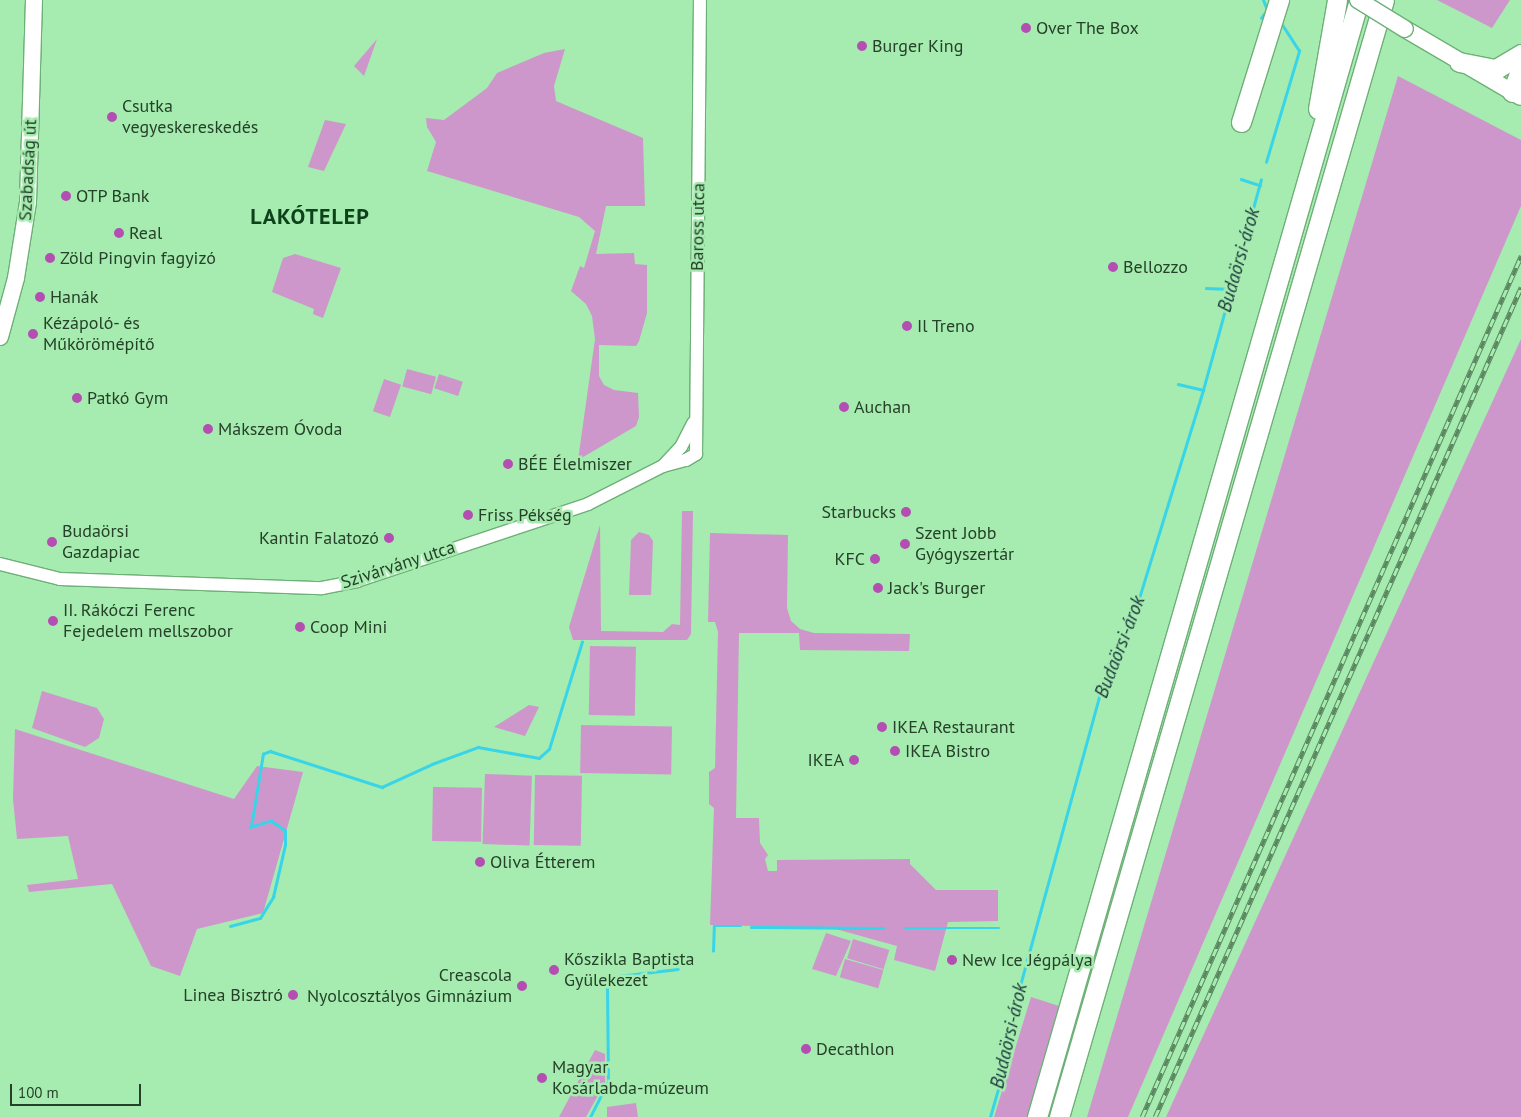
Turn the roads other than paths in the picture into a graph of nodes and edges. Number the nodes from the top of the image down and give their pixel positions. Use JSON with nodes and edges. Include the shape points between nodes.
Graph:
{"nodes":[{"id":1,"x":34,"y":0,"type":"edge"},
{"id":2,"x":700,"y":0,"type":"edge"},
{"id":3,"x":1278,"y":0,"type":"edge"},
{"id":4,"x":1337,"y":0,"type":"edge"},
{"id":5,"x":1359,"y":0,"type":"edge"},
{"id":6,"x":1384,"y":0,"type":"edge"},
{"id":7,"x":1394,"y":0,"type":"edge"},
{"id":8,"x":1376,"y":30,"type":"junction"},
{"id":9,"x":1521,"y":54,"type":"edge"},
{"id":10,"x":1459,"y":62,"type":"junction"},
{"id":11,"x":1521,"y":68,"type":"edge"},
{"id":12,"x":1518,"y":90,"type":"edge"},
{"id":13,"x":1241,"y":122,"type":"dead end"},
{"id":14,"x":1303,"y":204,"type":"junction"},
{"id":15,"x":0,"y":337,"type":"edge"},
{"id":16,"x":694,"y":422,"type":"junction"},
{"id":17,"x":696,"y":454,"type":"joint"},
{"id":18,"x":663,"y":466,"type":"junction"},
{"id":19,"x":0,"y":564,"type":"edge"},
{"id":20,"x":1037,"y":1117,"type":"edge"},
{"id":21,"x":1059,"y":1117,"type":"edge"}],
"edges":[{"from":1,"to":15,"type":"main road","name":"Szabadság út","via":[[28,202],[16,278]]},
{"from":2,"to":16,"type":"street","name":"Baross utca"},
{"from":3,"to":13,"type":"highway"},
{"from":4,"to":14,"type":"highway"},
{"from":5,"to":10,"type":"main road","bridge":true},
{"from":5,"to":14,"type":"highway"},
{"from":6,"to":8,"type":"highway"},
{"from":7,"to":8,"type":"highway"},
{"from":8,"to":21,"type":"highway"},
{"from":9,"to":10,"type":"highway","via":[[1496,69]]},
{"from":10,"to":12,"type":"main road"},
{"from":11,"to":12,"type":"highway"},
{"from":14,"to":20,"type":"highway"},
{"from":16,"to":17,"type":"street","name":"Baross utca"},
{"from":16,"to":18,"type":"street","name":"Szivárvány utca","via":[[681,447]]},
{"from":17,"to":18,"type":"street","name":"Szivárvány utca"},
{"from":18,"to":19,"type":"street","name":"Szivárvány utca","via":[[588,504],[357,581],[322,588],[60,580]]}]}
